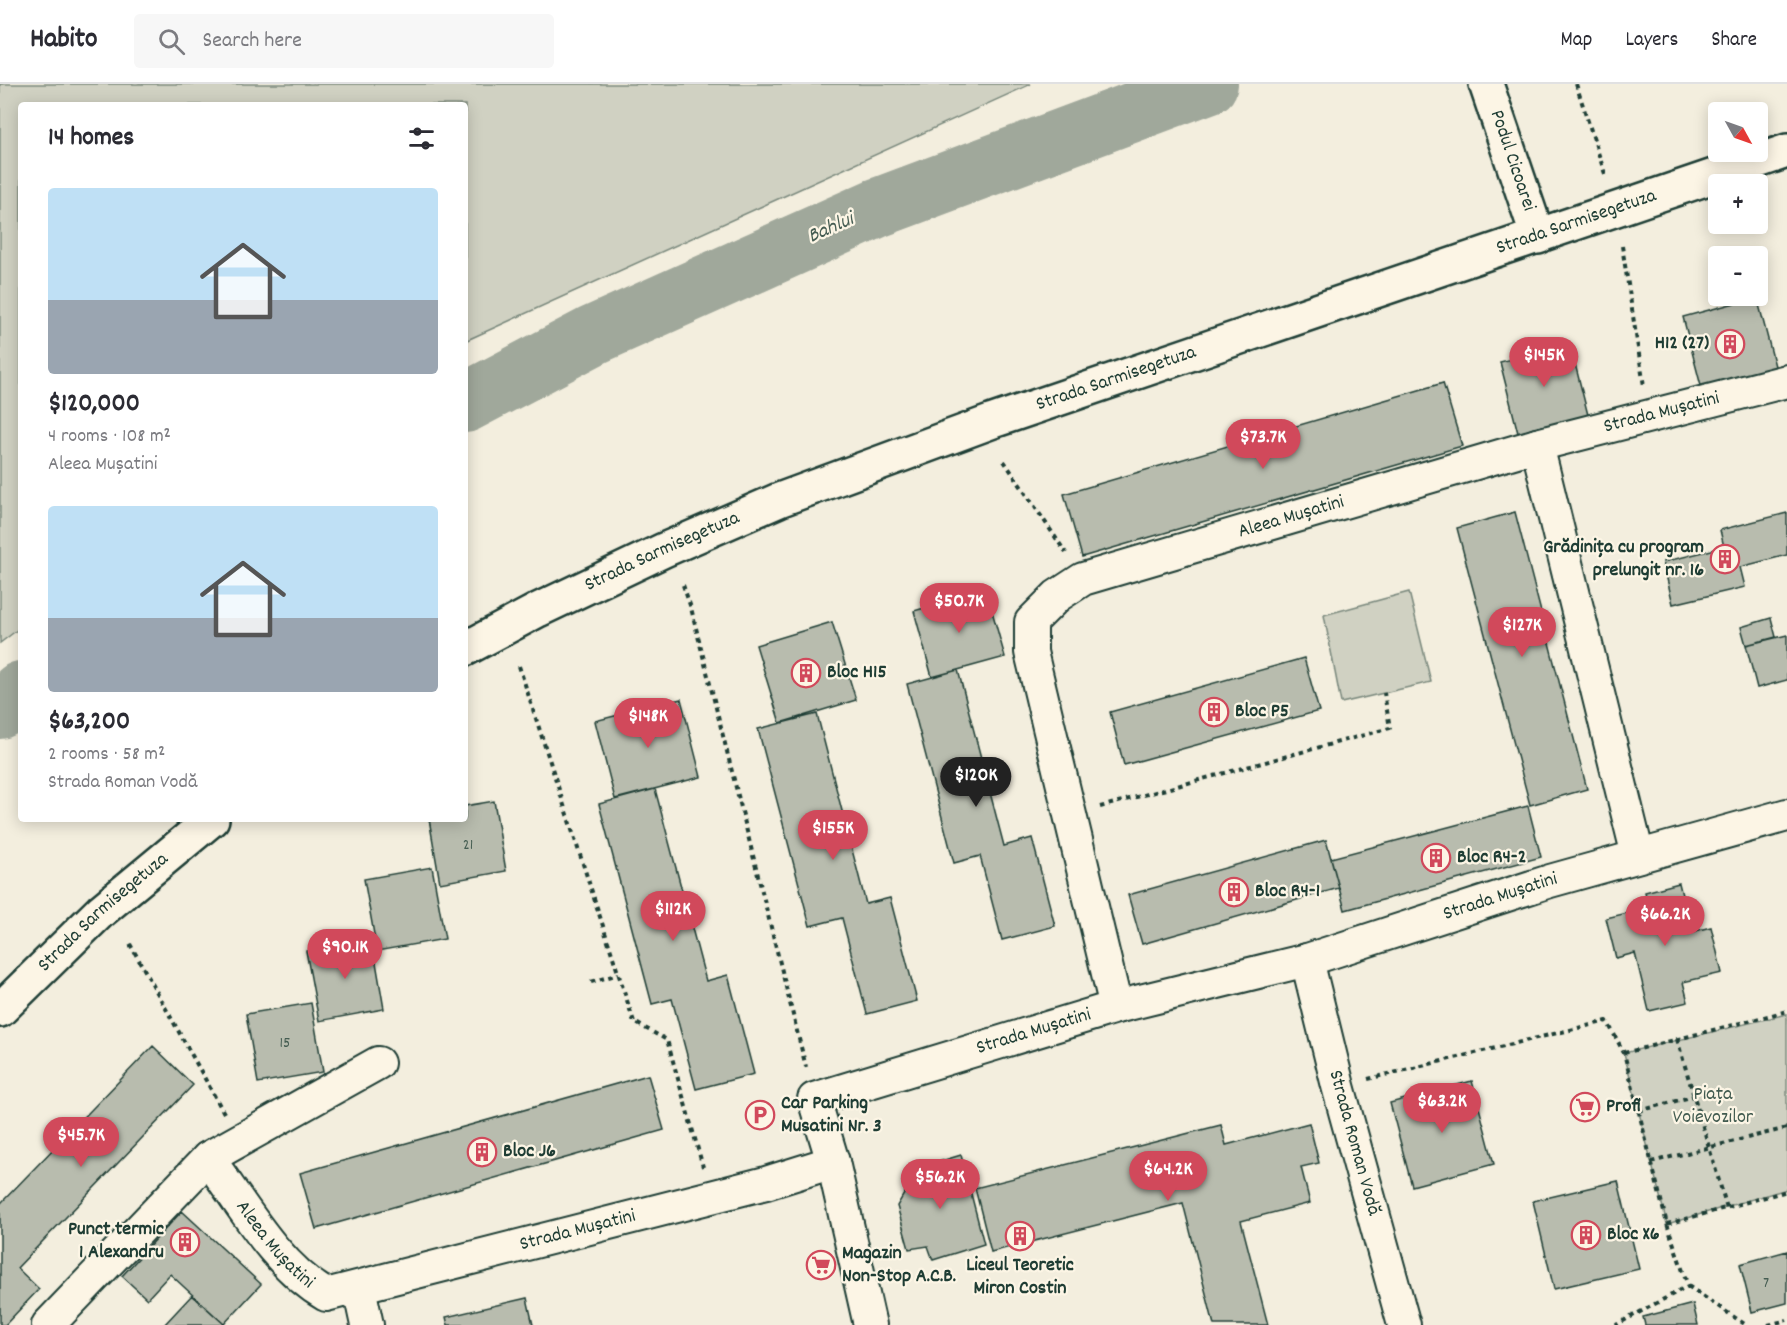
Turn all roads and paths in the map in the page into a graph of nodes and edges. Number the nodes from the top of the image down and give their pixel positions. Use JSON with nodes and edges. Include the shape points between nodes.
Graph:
{"nodes":[{"id":1,"x":1486,"y":84,"type":"edge"},
{"id":2,"x":1576,"y":84,"type":"edge"},
{"id":3,"x":1787,"y":151,"type":"edge"},
{"id":4,"x":1617,"y":210,"type":"junction"},
{"id":5,"x":1538,"y":237,"type":"junction"},
{"id":6,"x":1622,"y":246,"type":"dead end"},
{"id":7,"x":1787,"y":381,"type":"edge"},
{"id":8,"x":1649,"y":417,"type":"junction"},
{"id":9,"x":1537,"y":445,"type":"junction"},
{"id":10,"x":1004,"y":461,"type":"dead end"},
{"id":11,"x":1083,"y":579,"type":"junction"},
{"id":12,"x":683,"y":585,"type":"dead end"},
{"id":13,"x":468,"y":647,"type":"edge"},
{"id":14,"x":519,"y":666,"type":"dead end"},
{"id":15,"x":1384,"y":693,"type":"dead end"},
{"id":16,"x":1070,"y":815,"type":"junction"},
{"id":17,"x":1787,"y":815,"type":"edge"},
{"id":18,"x":208,"y":822,"type":"edge"},
{"id":19,"x":1638,"y":856,"type":"junction"},
{"id":20,"x":130,"y":944,"type":"dead end"},
{"id":21,"x":1307,"y":960,"type":"junction"},
{"id":22,"x":619,"y":974,"type":"junction"},
{"id":23,"x":591,"y":982,"type":"dead end"},
{"id":24,"x":1116,"y":1007,"type":"junction"},
{"id":25,"x":0,"y":1010,"type":"edge"},
{"id":26,"x":1787,"y":1011,"type":"edge"},
{"id":27,"x":1677,"y":1039,"type":"junction"},
{"id":28,"x":1624,"y":1053,"type":"junction"},
{"id":29,"x":378,"y":1063,"type":"dead end"},
{"id":30,"x":1338,"y":1086,"type":"junction"},
{"id":31,"x":1694,"y":1096,"type":"junction"},
{"id":32,"x":814,"y":1099,"type":"junction"},
{"id":33,"x":1639,"y":1112,"type":"junction"},
{"id":34,"x":1787,"y":1128,"type":"edge"},
{"id":35,"x":239,"y":1140,"type":"junction"},
{"id":36,"x":1709,"y":1147,"type":"junction"},
{"id":37,"x":208,"y":1158,"type":"junction"},
{"id":38,"x":833,"y":1162,"type":"junction"},
{"id":39,"x":1651,"y":1162,"type":"junction"},
{"id":40,"x":1787,"y":1191,"type":"edge"},
{"id":41,"x":711,"y":1197,"type":"junction"},
{"id":42,"x":1727,"y":1208,"type":"junction"},
{"id":43,"x":1667,"y":1224,"type":"junction"},
{"id":44,"x":1688,"y":1286,"type":"junction"},
{"id":45,"x":359,"y":1288,"type":"junction"},
{"id":46,"x":1787,"y":1320,"type":"edge"},
{"id":47,"x":48,"y":1325,"type":"edge"},
{"id":48,"x":367,"y":1325,"type":"edge"},
{"id":49,"x":870,"y":1325,"type":"edge"},
{"id":50,"x":1404,"y":1325,"type":"edge"},
{"id":51,"x":1616,"y":1325,"type":"edge"},
{"id":52,"x":1746,"y":1325,"type":"edge"},
{"id":53,"x":1768,"y":1325,"type":"edge"}],
"edges":[{"from":1,"to":5,"type":"street","name":"Podul Cicoarei"},
{"from":2,"to":4,"type":"path"},
{"from":3,"to":4,"type":"street","name":"Strada Sarmisegetuza"},
{"from":4,"to":5,"type":"street","name":"Strada Sarmisegetuza"},
{"from":5,"to":13,"type":"street","name":"Strada Sarmisegetuza","via":[[993,421],[779,500],[664,550]]},
{"from":6,"to":8,"type":"path"},
{"from":7,"to":8,"type":"street","name":"Strada Mușatini"},
{"from":8,"to":9,"type":"street","name":"Strada Mușatini"},
{"from":9,"to":11,"type":"street","name":"Aleea Mușatini"},
{"from":9,"to":19,"type":"street"},
{"from":10,"to":11,"type":"path"},
{"from":11,"to":16,"type":"street","name":"Aleea Mușatini","via":[[1057,596],[1031,622],[1031,652]]},
{"from":12,"to":32,"type":"path"},
{"from":14,"to":22,"type":"path"},
{"from":15,"to":16,"type":"path","via":[[1390,728]]},
{"from":16,"to":24,"type":"street","name":"Aleea Mușatini"},
{"from":17,"to":19,"type":"street","name":"Strada Mușatini"},
{"from":18,"to":25,"type":"street","name":"Strada Sarmisegetuza","via":[[101,911]]},
{"from":19,"to":21,"type":"street","name":"Strada Mușatini","via":[[1551,880]]},
{"from":20,"to":35,"type":"path"},
{"from":21,"to":24,"type":"street","name":"Strada Mușatini"},
{"from":21,"to":30,"type":"street","name":"Strada Roman Vodă"},
{"from":22,"to":23,"type":"path"},
{"from":22,"to":41,"type":"path","via":[[634,1022],[667,1040]]},
{"from":24,"to":32,"type":"street","name":"Strada Mușatini"},
{"from":26,"to":27,"type":"path"},
{"from":27,"to":28,"type":"path"},
{"from":27,"to":31,"type":"path"},
{"from":28,"to":30,"type":"path","via":[[1607,1021]]},
{"from":28,"to":33,"type":"path"},
{"from":29,"to":35,"type":"street"},
{"from":30,"to":50,"type":"street","name":"Strada Roman Vodă"},
{"from":31,"to":33,"type":"path"},
{"from":31,"to":36,"type":"path"},
{"from":32,"to":38,"type":"street"},
{"from":33,"to":39,"type":"path"},
{"from":34,"to":36,"type":"path"},
{"from":35,"to":37,"type":"street"},
{"from":36,"to":39,"type":"path"},
{"from":36,"to":42,"type":"path"},
{"from":37,"to":45,"type":"street","name":"Aleea Mușatini","via":[[290,1268],[307,1284],[326,1295]]},
{"from":37,"to":47,"type":"street"},
{"from":38,"to":41,"type":"street","name":"Strada Mușatini"},
{"from":38,"to":49,"type":"street"},
{"from":39,"to":43,"type":"path"},
{"from":40,"to":42,"type":"path"},
{"from":41,"to":45,"type":"street","name":"Strada Mușatini"},
{"from":42,"to":43,"type":"path"},
{"from":43,"to":44,"type":"path"},
{"from":44,"to":51,"type":"path"},
{"from":44,"to":52,"type":"path"},
{"from":45,"to":48,"type":"street"},
{"from":46,"to":53,"type":"path"}]}
